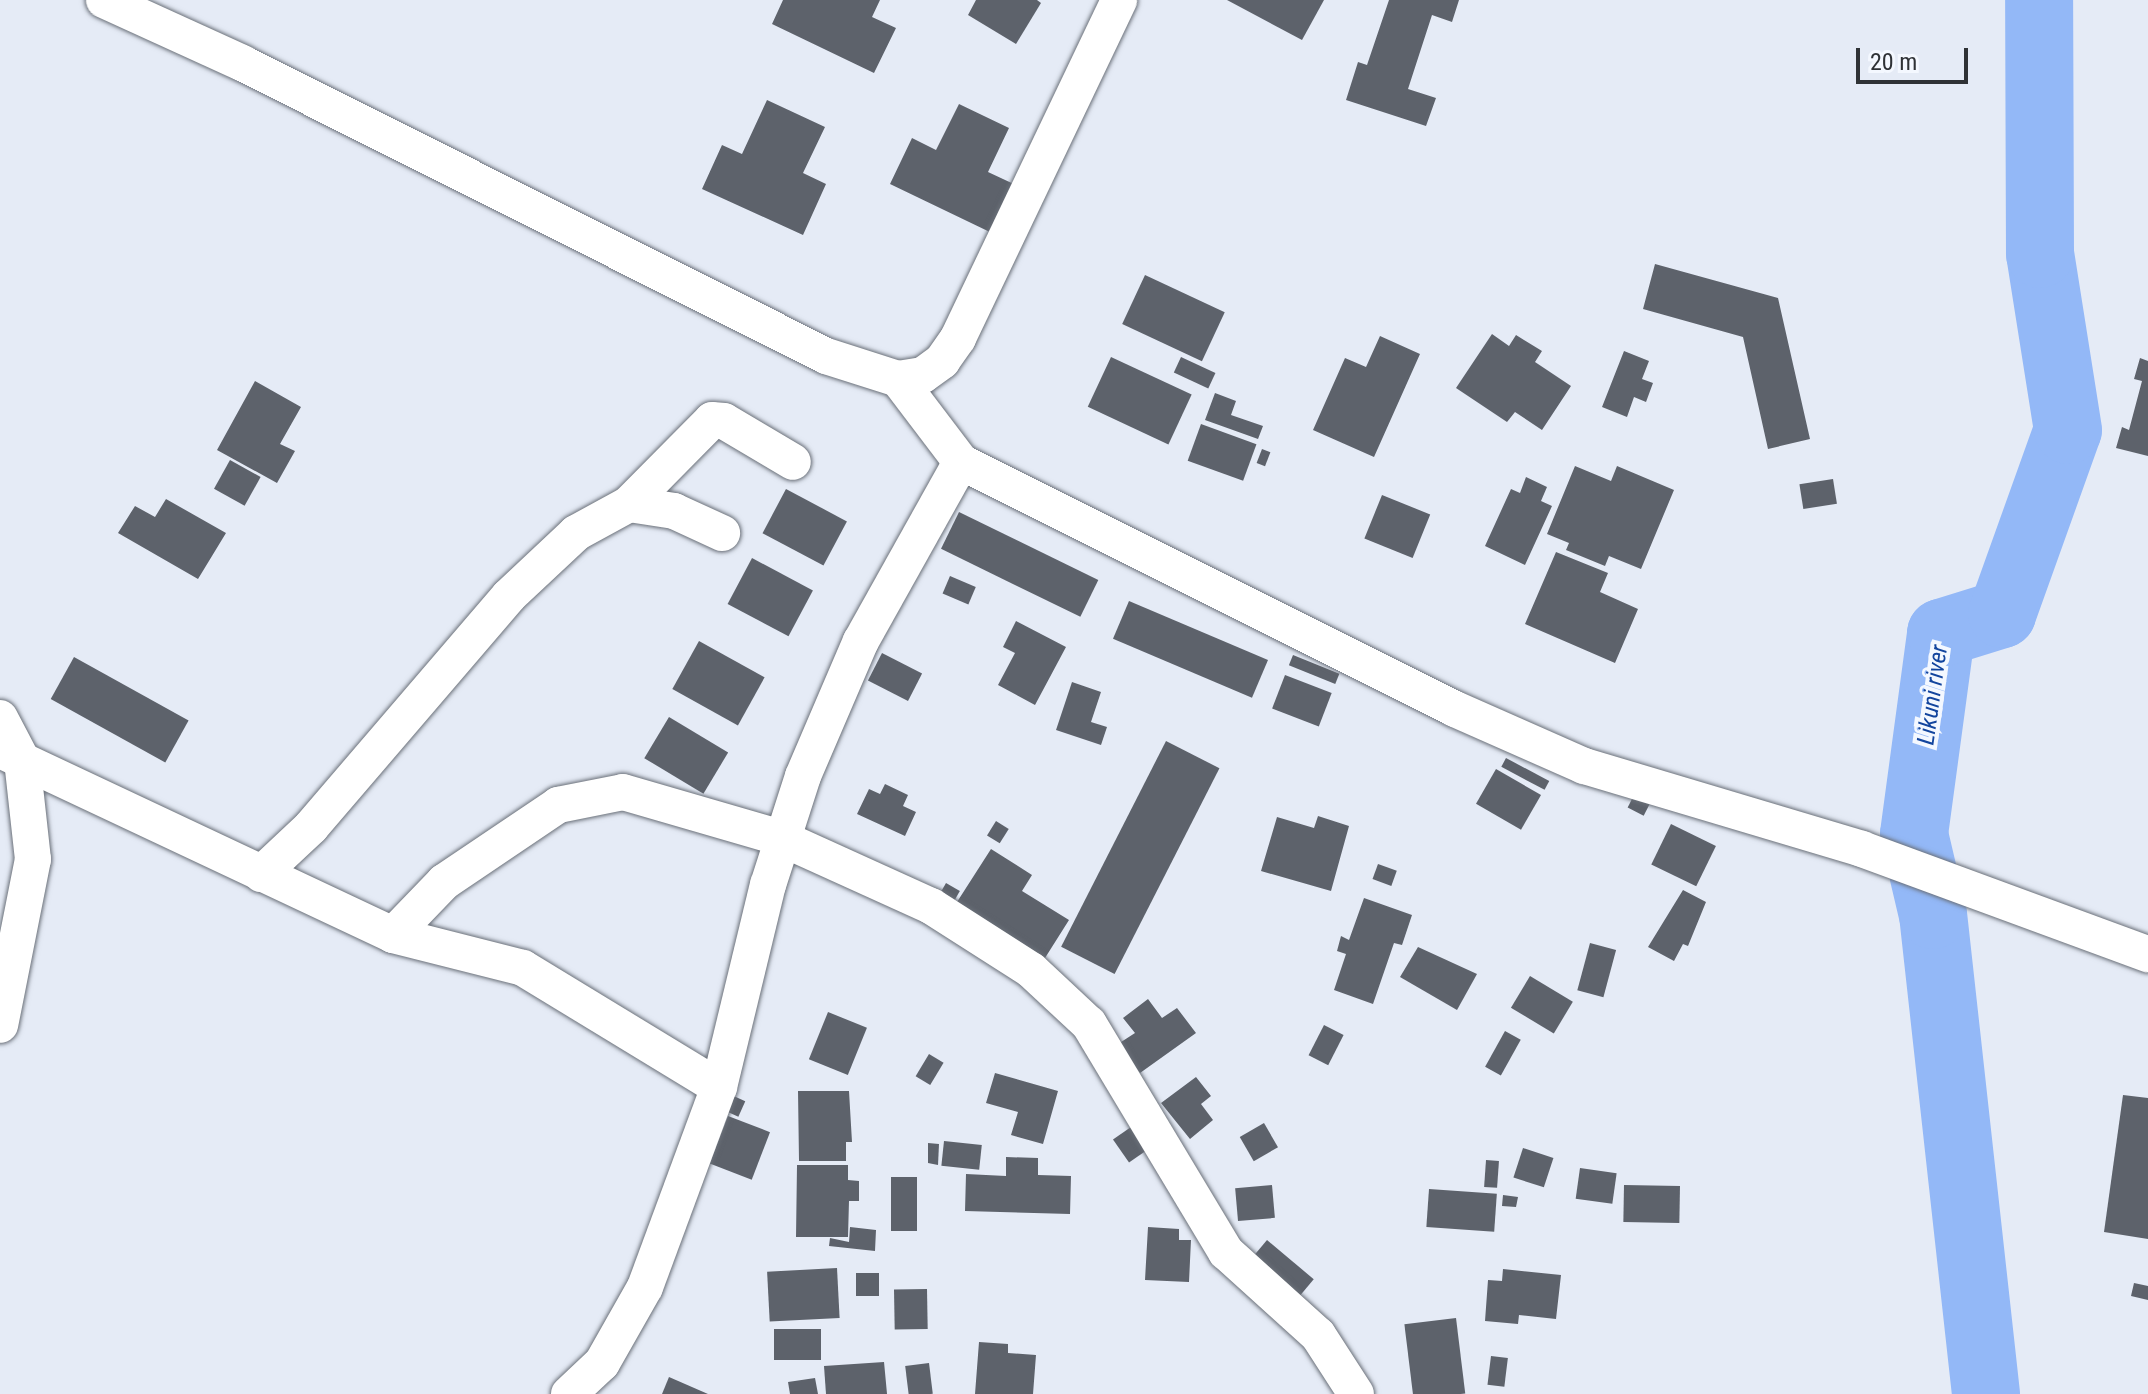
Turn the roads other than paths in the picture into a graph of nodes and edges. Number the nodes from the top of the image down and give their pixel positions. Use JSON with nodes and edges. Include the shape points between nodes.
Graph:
{"nodes":[{"id":1,"x":104,"y":0,"type":"edge"},
{"id":2,"x":1119,"y":0,"type":"edge"},
{"id":3,"x":898,"y":379,"type":"junction"},
{"id":4,"x":793,"y":462,"type":"dead end"},
{"id":5,"x":961,"y":462,"type":"junction"},
{"id":6,"x":629,"y":504,"type":"junction"},
{"id":7,"x":722,"y":533,"type":"dead end"},
{"id":8,"x":0,"y":718,"type":"edge"},
{"id":9,"x":11,"y":755,"type":"edge"},
{"id":10,"x":781,"y":838,"type":"junction"},
{"id":11,"x":261,"y":874,"type":"junction"},
{"id":12,"x":393,"y":935,"type":"junction"},
{"id":13,"x":2142,"y":950,"type":"edge"},
{"id":14,"x":0,"y":1025,"type":"edge"},
{"id":15,"x":719,"y":1087,"type":"junction"},
{"id":16,"x":569,"y":1394,"type":"edge"},
{"id":17,"x":1356,"y":1394,"type":"edge"}],
"edges":[{"from":1,"to":3,"type":"street","via":[[242,63],[826,356]]},
{"from":2,"to":3,"type":"street","via":[[958,338],[942,361],[923,375]]},
{"from":3,"to":5,"type":"street"},
{"from":4,"to":6,"type":"street","via":[[724,421],[712,420]]},
{"from":5,"to":10,"type":"street","via":[[861,641]]},
{"from":5,"to":13,"type":"street","via":[[1455,709],[1584,766],[1897,862]]},
{"from":6,"to":7,"type":"street","via":[[674,511]]},
{"from":6,"to":11,"type":"street","via":[[576,533],[509,596],[311,827]]},
{"from":8,"to":9,"type":"street"},
{"from":9,"to":11,"type":"street"},
{"from":9,"to":14,"type":"street","via":[[33,859]]},
{"from":10,"to":12,"type":"street","via":[[623,792],[558,805],[444,882]]},
{"from":10,"to":15,"type":"street"},
{"from":10,"to":17,"type":"street","via":[[931,906],[1031,970],[1089,1024],[1226,1252],[1318,1335]]},
{"from":11,"to":12,"type":"street"},
{"from":12,"to":15,"type":"street","via":[[439,949],[482,953],[523,968]]},
{"from":15,"to":16,"type":"street","via":[[645,1287],[602,1363]]}]}
